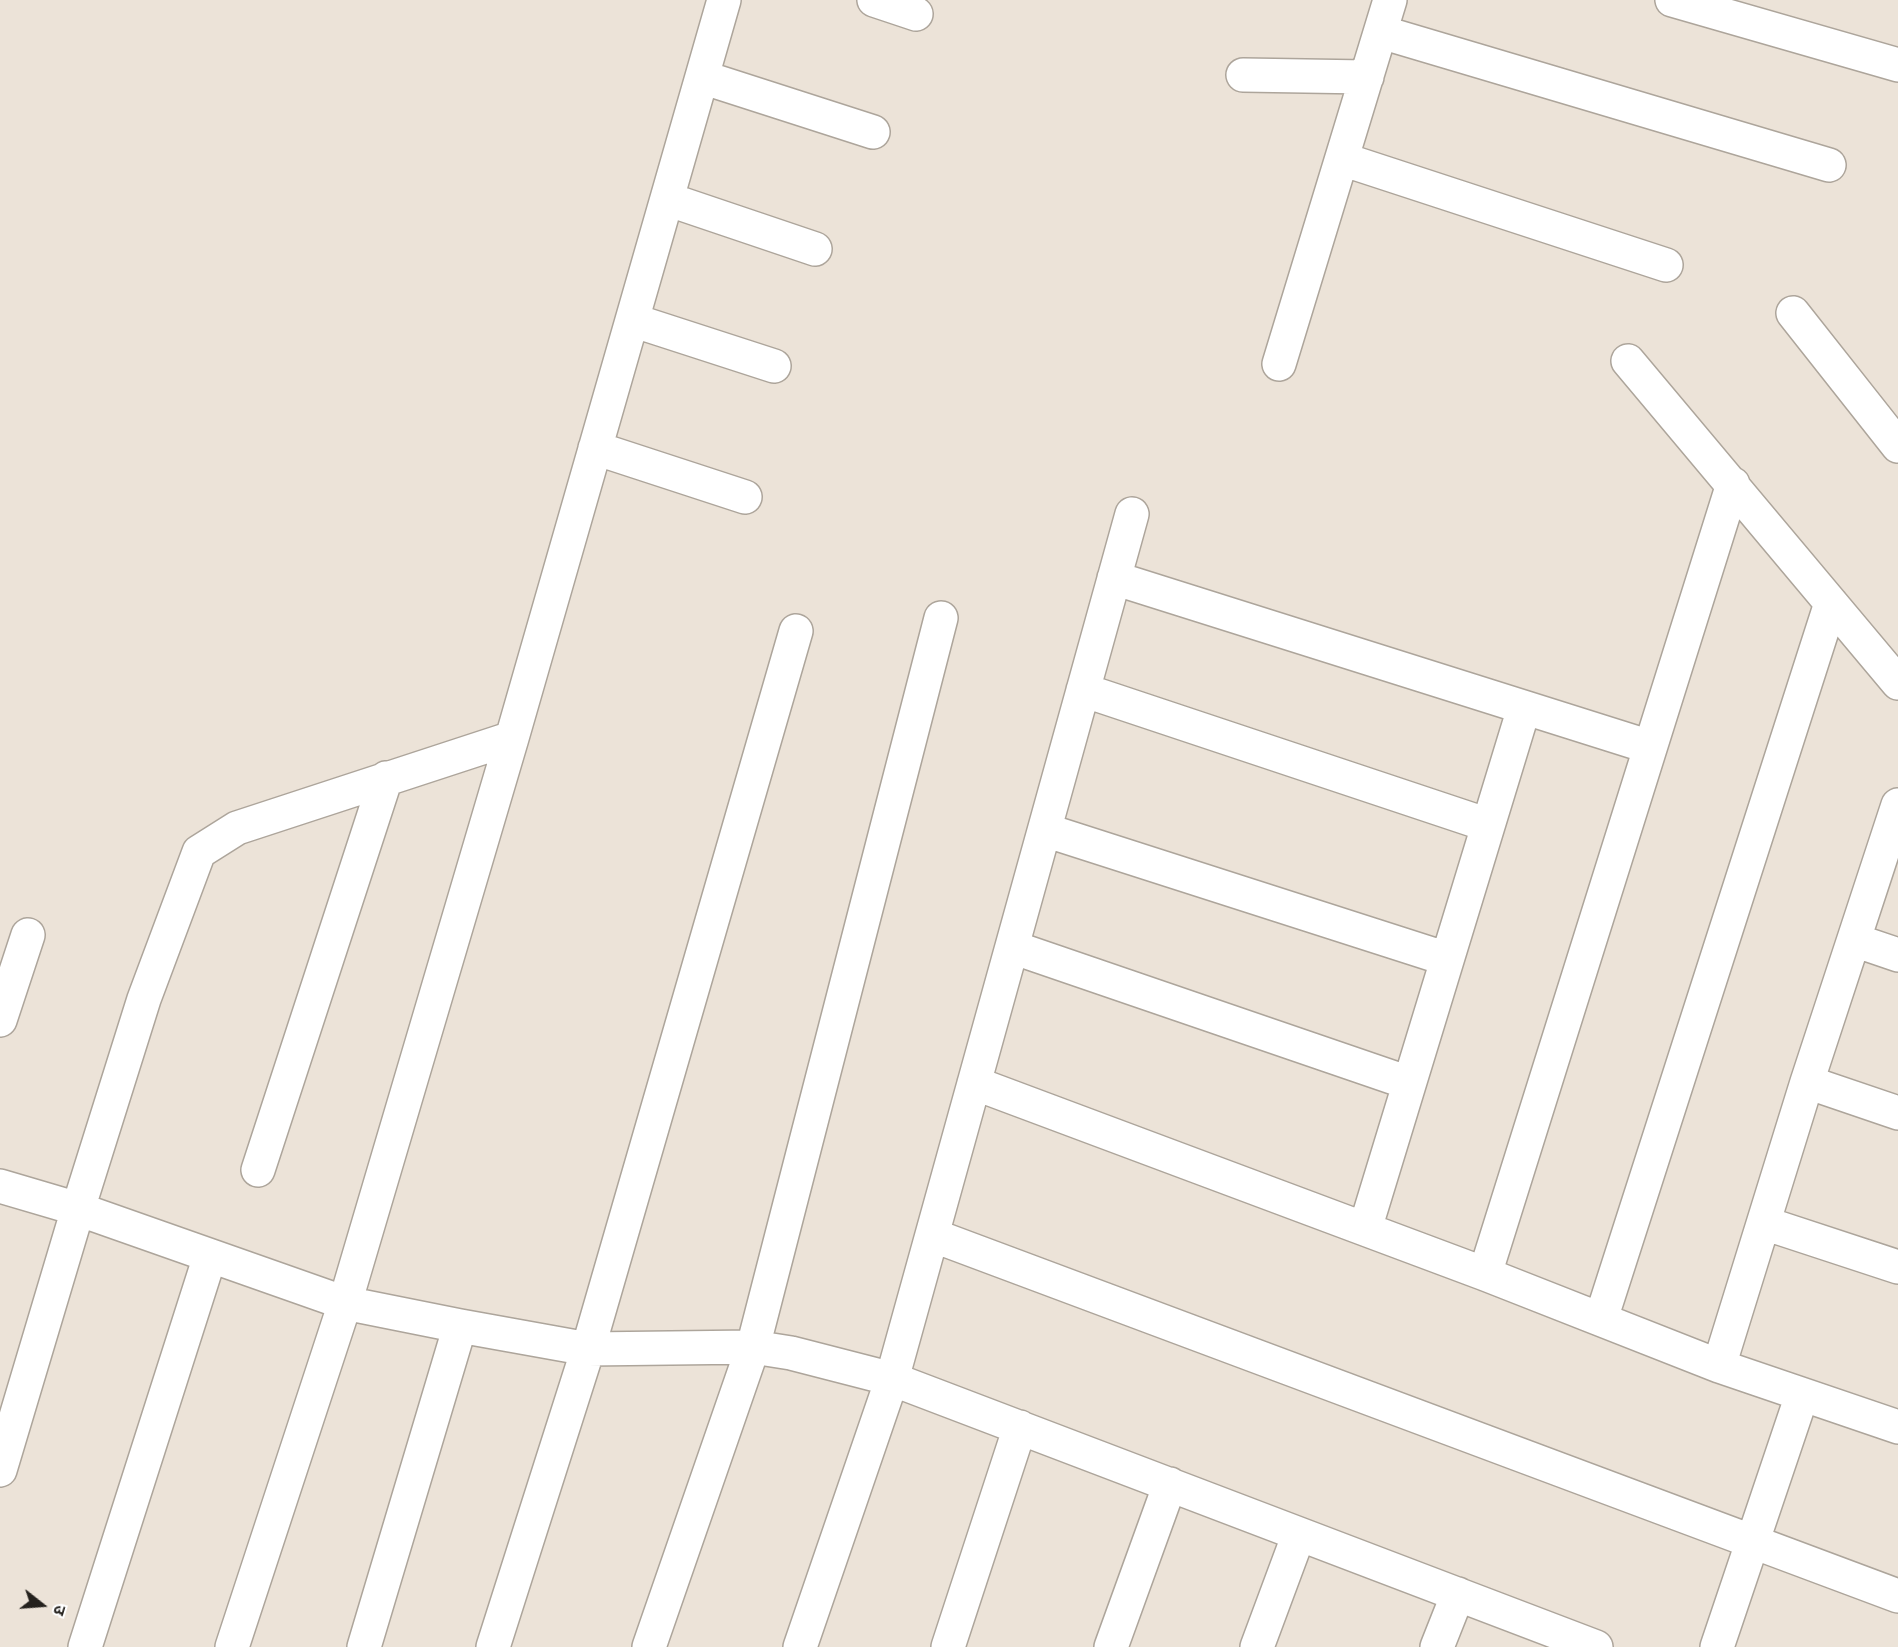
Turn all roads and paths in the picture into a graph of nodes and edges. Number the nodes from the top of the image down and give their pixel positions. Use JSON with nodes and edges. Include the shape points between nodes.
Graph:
{"nodes":[{"id":1,"x":724,"y":0,"type":"edge"},
{"id":2,"x":874,"y":0,"type":"edge"},
{"id":3,"x":1390,"y":0,"type":"edge"},
{"id":4,"x":1672,"y":0,"type":"edge"},
{"id":5,"x":916,"y":14,"type":"dead end"},
{"id":6,"x":1380,"y":32,"type":"junction"},
{"id":7,"x":1898,"y":65,"type":"edge"},
{"id":8,"x":1243,"y":75,"type":"dead end"},
{"id":9,"x":702,"y":77,"type":"junction"},
{"id":10,"x":1366,"y":77,"type":"junction"},
{"id":11,"x":873,"y":132,"type":"dead end"},
{"id":12,"x":1342,"y":159,"type":"junction"},
{"id":13,"x":1829,"y":165,"type":"dead end"},
{"id":14,"x":667,"y":199,"type":"junction"},
{"id":15,"x":816,"y":249,"type":"dead end"},
{"id":16,"x":1666,"y":265,"type":"dead end"},
{"id":17,"x":1793,"y":313,"type":"dead end"},
{"id":18,"x":632,"y":320,"type":"junction"},
{"id":19,"x":1628,"y":361,"type":"dead end"},
{"id":20,"x":1279,"y":364,"type":"dead end"},
{"id":21,"x":774,"y":366,"type":"dead end"},
{"id":22,"x":1898,"y":446,"type":"edge"},
{"id":23,"x":595,"y":448,"type":"junction"},
{"id":24,"x":1732,"y":484,"type":"junction"},
{"id":25,"x":745,"y":497,"type":"dead end"},
{"id":26,"x":1132,"y":514,"type":"dead end"},
{"id":27,"x":1114,"y":578,"type":"junction"},
{"id":28,"x":1831,"y":603,"type":"junction"},
{"id":29,"x":941,"y":618,"type":"dead end"},
{"id":30,"x":796,"y":631,"type":"dead end"},
{"id":31,"x":1898,"y":684,"type":"edge"},
{"id":32,"x":1083,"y":690,"type":"junction"},
{"id":33,"x":1524,"y":708,"type":"junction"},
{"id":34,"x":512,"y":738,"type":"junction"},
{"id":35,"x":1650,"y":747,"type":"junction"},
{"id":36,"x":386,"y":778,"type":"junction"},
{"id":37,"x":1898,"y":805,"type":"edge"},
{"id":38,"x":1488,"y":825,"type":"junction"},
{"id":39,"x":1045,"y":830,"type":"junction"},
{"id":40,"x":28,"y":935,"type":"dead end"},
{"id":41,"x":1854,"y":940,"type":"junction"},
{"id":42,"x":1012,"y":947,"type":"junction"},
{"id":43,"x":1898,"y":955,"type":"edge"},
{"id":44,"x":1448,"y":959,"type":"junction"},
{"id":45,"x":0,"y":1020,"type":"edge"},
{"id":46,"x":1807,"y":1082,"type":"junction"},
{"id":47,"x":974,"y":1083,"type":"junction"},
{"id":48,"x":1410,"y":1083,"type":"junction"},
{"id":49,"x":1898,"y":1113,"type":"edge"},
{"id":50,"x":258,"y":1170,"type":"dead end"},
{"id":51,"x":0,"y":1186,"type":"edge"},
{"id":52,"x":78,"y":1209,"type":"junction"},
{"id":53,"x":1764,"y":1223,"type":"junction"},
{"id":54,"x":1365,"y":1229,"type":"junction"},
{"id":55,"x":932,"y":1234,"type":"junction"},
{"id":56,"x":210,"y":1256,"type":"junction"},
{"id":57,"x":1898,"y":1267,"type":"edge"},
{"id":58,"x":1485,"y":1274,"type":"junction"},
{"id":59,"x":345,"y":1303,"type":"junction"},
{"id":60,"x":1601,"y":1319,"type":"junction"},
{"id":61,"x":460,"y":1326,"type":"junction"},
{"id":62,"x":753,"y":1347,"type":"junction"},
{"id":63,"x":588,"y":1349,"type":"junction"},
{"id":64,"x":1719,"y":1366,"type":"junction"},
{"id":65,"x":892,"y":1379,"type":"junction"},
{"id":66,"x":1803,"y":1395,"type":"junction"},
{"id":67,"x":1020,"y":1427,"type":"junction"},
{"id":68,"x":1898,"y":1427,"type":"edge"},
{"id":69,"x":0,"y":1470,"type":"edge"},
{"id":70,"x":1170,"y":1484,"type":"junction"},
{"id":71,"x":1299,"y":1534,"type":"junction"},
{"id":72,"x":1753,"y":1541,"type":"junction"},
{"id":73,"x":1458,"y":1594,"type":"junction"},
{"id":74,"x":1898,"y":1596,"type":"edge"},
{"id":75,"x":85,"y":1647,"type":"edge"},
{"id":76,"x":232,"y":1647,"type":"edge"},
{"id":77,"x":364,"y":1647,"type":"edge"},
{"id":78,"x":493,"y":1647,"type":"edge"},
{"id":79,"x":649,"y":1647,"type":"edge"},
{"id":80,"x":800,"y":1647,"type":"edge"},
{"id":81,"x":948,"y":1647,"type":"edge"},
{"id":82,"x":1111,"y":1647,"type":"edge"},
{"id":83,"x":1257,"y":1647,"type":"edge"},
{"id":84,"x":1437,"y":1647,"type":"edge"},
{"id":85,"x":1596,"y":1647,"type":"edge"},
{"id":86,"x":1717,"y":1647,"type":"edge"}],
"edges":[{"from":1,"to":9,"type":"street"},
{"from":2,"to":5,"type":"street"},
{"from":3,"to":6,"type":"street"},
{"from":4,"to":7,"type":"street"},
{"from":6,"to":10,"type":"street"},
{"from":6,"to":13,"type":"street"},
{"from":8,"to":10,"type":"street"},
{"from":9,"to":11,"type":"street"},
{"from":9,"to":14,"type":"street"},
{"from":10,"to":12,"type":"street"},
{"from":12,"to":16,"type":"street"},
{"from":12,"to":20,"type":"street"},
{"from":14,"to":15,"type":"street"},
{"from":14,"to":18,"type":"street"},
{"from":17,"to":22,"type":"street"},
{"from":18,"to":21,"type":"street"},
{"from":18,"to":23,"type":"street"},
{"from":19,"to":24,"type":"street"},
{"from":23,"to":25,"type":"street"},
{"from":23,"to":34,"type":"street"},
{"from":24,"to":28,"type":"street"},
{"from":24,"to":35,"type":"street"},
{"from":26,"to":27,"type":"street"},
{"from":27,"to":32,"type":"street"},
{"from":27,"to":33,"type":"street"},
{"from":28,"to":31,"type":"street"},
{"from":28,"to":60,"type":"street"},
{"from":29,"to":62,"type":"street"},
{"from":30,"to":63,"type":"street"},
{"from":32,"to":38,"type":"street"},
{"from":32,"to":39,"type":"street"},
{"from":33,"to":35,"type":"street"},
{"from":33,"to":38,"type":"street"},
{"from":34,"to":36,"type":"street"},
{"from":34,"to":59,"type":"street"},
{"from":35,"to":58,"type":"street"},
{"from":36,"to":50,"type":"street"},
{"from":36,"to":52,"type":"street","via":[[237,828],[199,852],[144,999]]},
{"from":37,"to":41,"type":"street"},
{"from":38,"to":44,"type":"street"},
{"from":39,"to":42,"type":"street"},
{"from":39,"to":44,"type":"street"},
{"from":40,"to":45,"type":"street"},
{"from":41,"to":43,"type":"street"},
{"from":41,"to":46,"type":"street"},
{"from":42,"to":47,"type":"street"},
{"from":42,"to":48,"type":"street"},
{"from":44,"to":48,"type":"street"},
{"from":46,"to":49,"type":"street"},
{"from":46,"to":53,"type":"street"},
{"from":47,"to":54,"type":"street"},
{"from":47,"to":55,"type":"street"},
{"from":48,"to":54,"type":"street"},
{"from":51,"to":52,"type":"street"},
{"from":52,"to":56,"type":"street"},
{"from":52,"to":69,"type":"street"},
{"from":53,"to":57,"type":"street"},
{"from":53,"to":64,"type":"street"},
{"from":54,"to":58,"type":"street"},
{"from":55,"to":65,"type":"street"},
{"from":55,"to":72,"type":"street"},
{"from":56,"to":59,"type":"street"},
{"from":56,"to":75,"type":"street"},
{"from":58,"to":60,"type":"street"},
{"from":59,"to":61,"type":"street"},
{"from":59,"to":76,"type":"street"},
{"from":60,"to":64,"type":"street"},
{"from":61,"to":63,"type":"street"},
{"from":61,"to":77,"type":"street"},
{"from":62,"to":63,"type":"street"},
{"from":62,"to":65,"type":"street"},
{"from":62,"to":79,"type":"street"},
{"from":63,"to":78,"type":"street"},
{"from":64,"to":66,"type":"street"},
{"from":65,"to":67,"type":"street"},
{"from":65,"to":80,"type":"street"},
{"from":66,"to":68,"type":"street"},
{"from":66,"to":72,"type":"street"},
{"from":67,"to":70,"type":"street"},
{"from":67,"to":81,"type":"street"},
{"from":70,"to":71,"type":"street"},
{"from":70,"to":82,"type":"street"},
{"from":71,"to":73,"type":"street"},
{"from":71,"to":83,"type":"street"},
{"from":72,"to":74,"type":"street"},
{"from":72,"to":86,"type":"street"},
{"from":73,"to":84,"type":"street"},
{"from":73,"to":85,"type":"street"}]}
